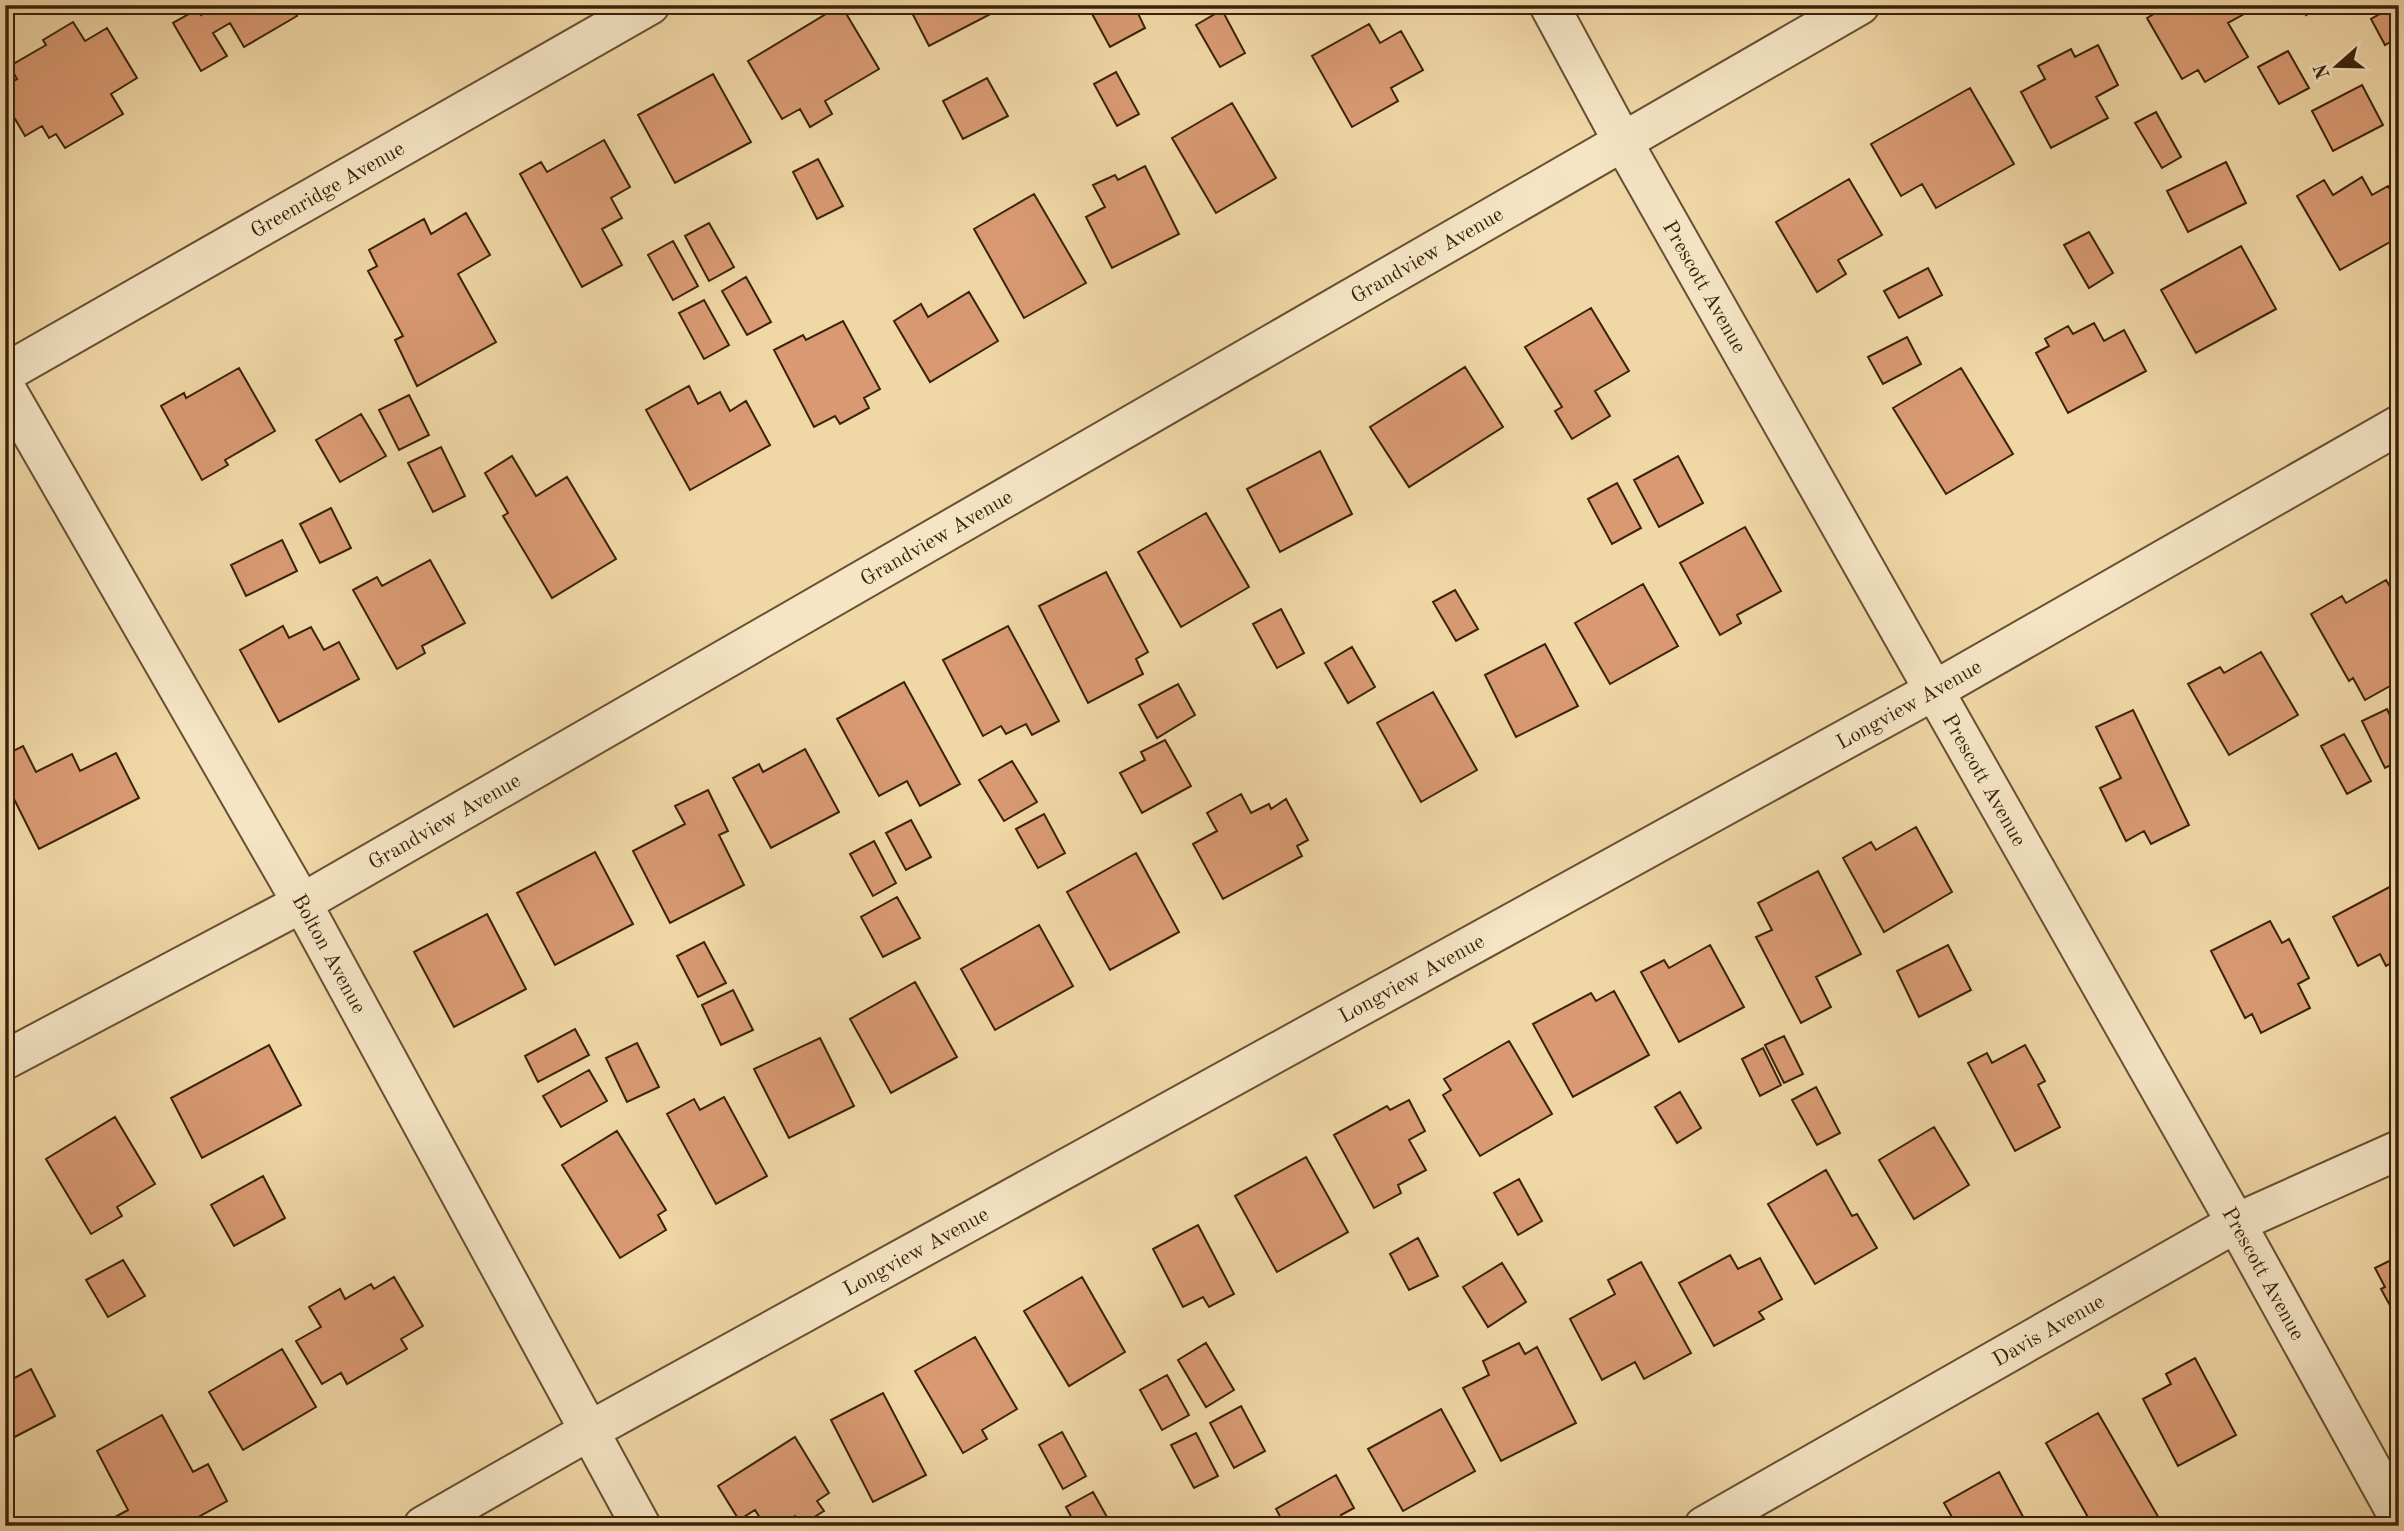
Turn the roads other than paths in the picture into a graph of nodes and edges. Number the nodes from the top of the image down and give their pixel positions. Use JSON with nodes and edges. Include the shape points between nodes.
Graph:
{"nodes":[{"id":1,"x":650,"y":5,"type":"edge"},
{"id":2,"x":1549,"y":5,"type":"edge"},
{"id":3,"x":1860,"y":5,"type":"edge"},
{"id":4,"x":1623,"y":142,"type":"junction"},
{"id":5,"x":5,"y":373,"type":"edge"},
{"id":6,"x":5,"y":387,"type":"edge"},
{"id":7,"x":2399,"y":425,"type":"edge"},
{"id":8,"x":1935,"y":690,"type":"junction"},
{"id":9,"x":302,"y":903,"type":"junction"},
{"id":10,"x":5,"y":1060,"type":"edge"},
{"id":11,"x":2399,"y":1150,"type":"edge"},
{"id":12,"x":2236,"y":1223,"type":"junction"},
{"id":13,"x":589,"y":1431,"type":"junction"},
{"id":14,"x":2399,"y":1518,"type":"edge"},
{"id":15,"x":424,"y":1526,"type":"edge"},
{"id":16,"x":641,"y":1526,"type":"edge"},
{"id":17,"x":1704,"y":1526,"type":"edge"}],
"edges":[{"from":1,"to":5,"type":"street","name":"Greenridge Avenue"},
{"from":2,"to":4,"type":"street","name":"Prescott Avenue"},
{"from":3,"to":4,"type":"street","name":"Grandview Avenue"},
{"from":4,"to":8,"type":"street","name":"Prescott Avenue"},
{"from":4,"to":9,"type":"street","name":"Grandview Avenue"},
{"from":6,"to":9,"type":"street","name":"Bolton Avenue"},
{"from":7,"to":8,"type":"street","name":"Longview Avenue"},
{"from":8,"to":12,"type":"street","name":"Prescott Avenue"},
{"from":8,"to":13,"type":"street","name":"Longview Avenue"},
{"from":9,"to":10,"type":"street","name":"Grandview Avenue"},
{"from":9,"to":13,"type":"street","name":"Bolton Avenue"},
{"from":11,"to":12,"type":"street","name":"Davis Avenue"},
{"from":12,"to":14,"type":"street","name":"Prescott Avenue"},
{"from":12,"to":17,"type":"street","name":"Davis Avenue"},
{"from":13,"to":15,"type":"street","name":"Longview Avenue"},
{"from":13,"to":16,"type":"street","name":"Bolton Avenue"}]}
